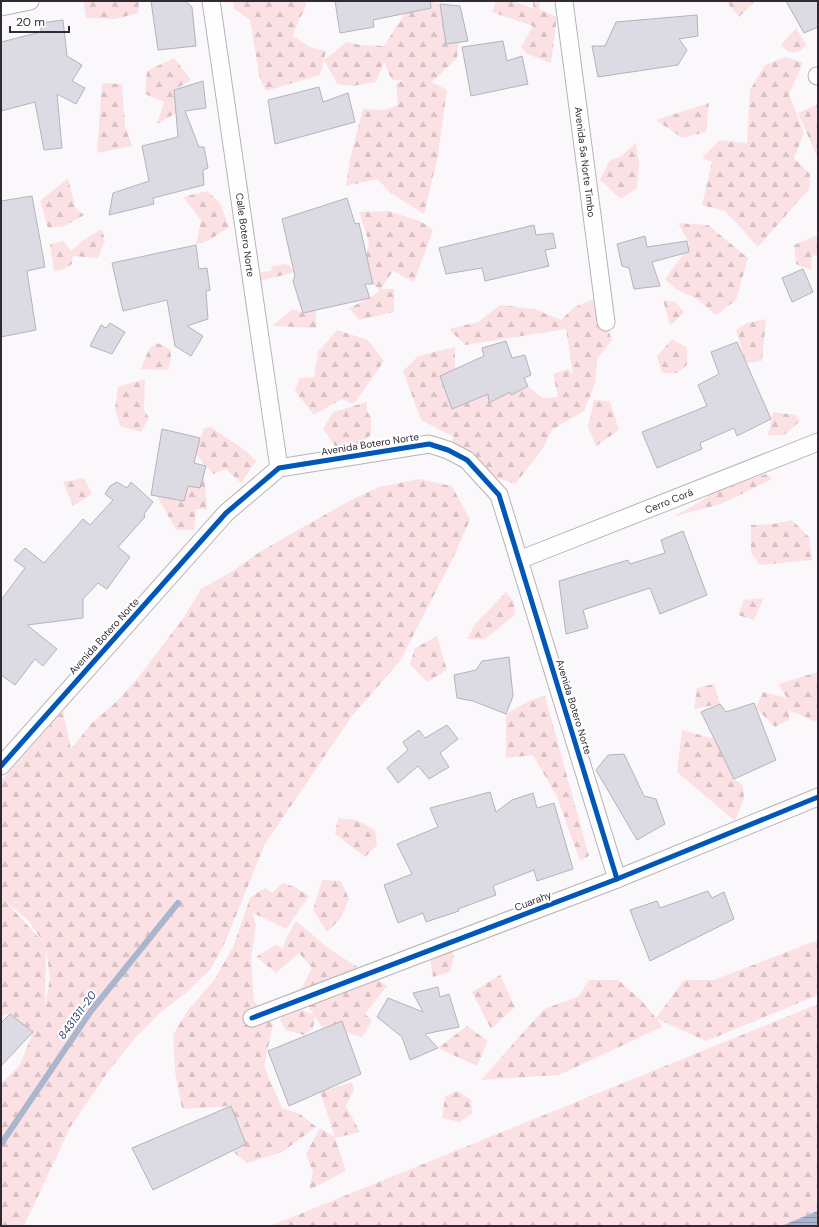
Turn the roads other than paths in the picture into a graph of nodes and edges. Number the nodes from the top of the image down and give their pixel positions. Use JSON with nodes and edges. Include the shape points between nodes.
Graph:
{"nodes":[{"id":1,"x":30,"y":1,"type":"edge"},
{"id":2,"x":211,"y":1,"type":"edge"},
{"id":3,"x":564,"y":1,"type":"edge"},
{"id":4,"x":1,"y":7,"type":"edge"},
{"id":5,"x":606,"y":322,"type":"dead end"},
{"id":6,"x":818,"y":442,"type":"edge"},
{"id":7,"x":279,"y":468,"type":"junction"},
{"id":8,"x":519,"y":560,"type":"junction"},
{"id":9,"x":1,"y":766,"type":"edge"},
{"id":10,"x":818,"y":797,"type":"edge"},
{"id":11,"x":617,"y":879,"type":"junction"},
{"id":12,"x":252,"y":1018,"type":"dead end"}],
"edges":[{"from":1,"to":4,"type":"street"},
{"from":2,"to":7,"type":"street","name":"Calle Botero Norte"},
{"from":3,"to":5,"type":"street","name":"Avenida 5a Norte Timbo"},
{"from":6,"to":8,"type":"street","name":"Cerro Corá"},
{"from":7,"to":8,"type":"street","name":"Avenida Botero Norte","via":[[429,444],[448,450],[467,460],[499,495]]},
{"from":7,"to":9,"type":"street","name":"Avenida Botero Norte","via":[[226,513]]},
{"from":8,"to":11,"type":"street","name":"Avenida Botero Norte"},
{"from":10,"to":11,"type":"street","name":"Cuarahy"},
{"from":11,"to":12,"type":"street","name":"Cuarahy"}]}
